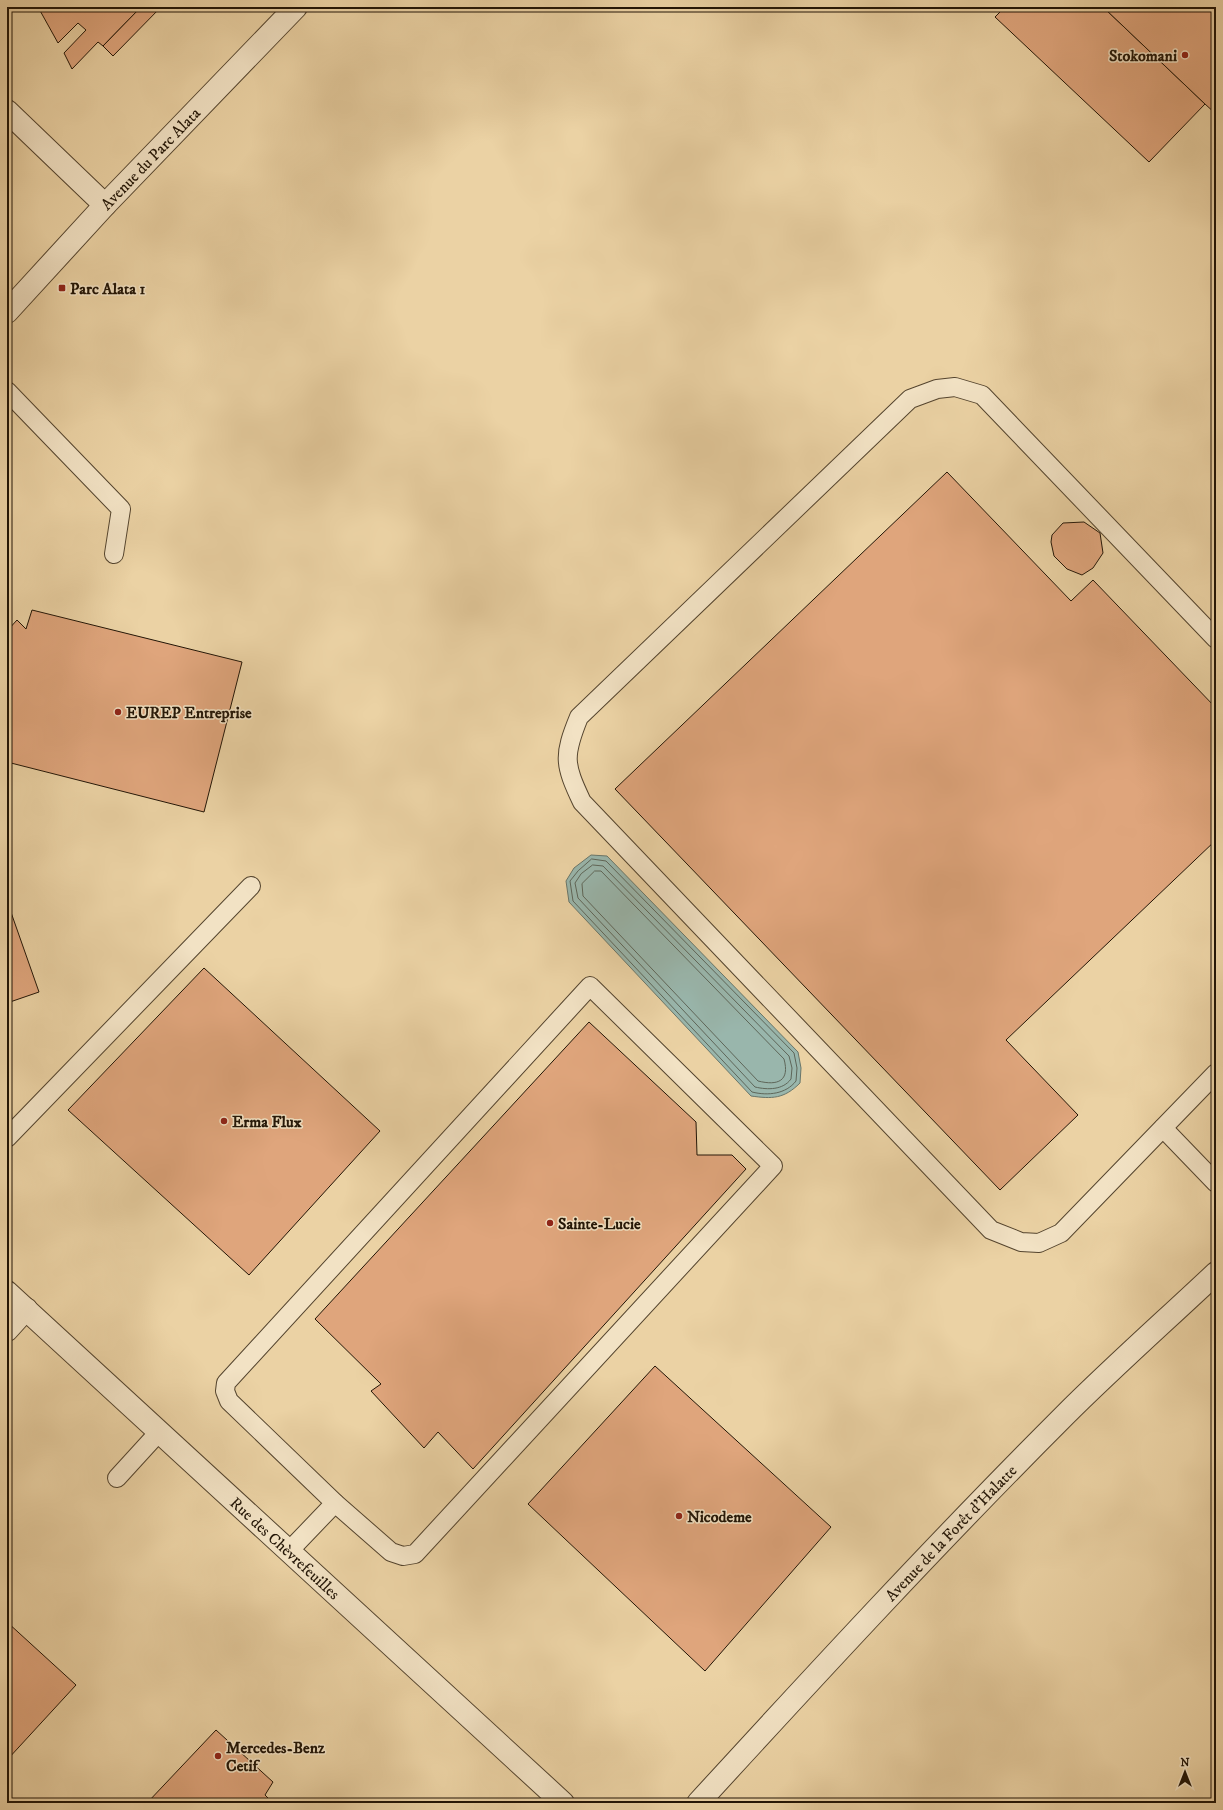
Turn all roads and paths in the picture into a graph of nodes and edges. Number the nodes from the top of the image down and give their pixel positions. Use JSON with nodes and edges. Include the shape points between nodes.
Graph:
{"nodes":[{"id":1,"x":296,"y":7,"type":"edge"},
{"id":2,"x":7,"y":111,"type":"edge"},
{"id":3,"x":105,"y":205,"type":"junction"},
{"id":4,"x":7,"y":312,"type":"edge"},
{"id":5,"x":7,"y":392,"type":"edge"},
{"id":6,"x":114,"y":554,"type":"dead end"},
{"id":7,"x":1216,"y":639,"type":"edge"},
{"id":8,"x":251,"y":886,"type":"dead end"},
{"id":9,"x":1216,"y":1073,"type":"edge"},
{"id":10,"x":1163,"y":1128,"type":"junction"},
{"id":11,"x":7,"y":1138,"type":"edge"},
{"id":12,"x":1216,"y":1183,"type":"edge"},
{"id":13,"x":1216,"y":1273,"type":"edge"},
{"id":14,"x":7,"y":1292,"type":"edge"},
{"id":15,"x":26,"y":1309,"type":"junction"},
{"id":16,"x":7,"y":1330,"type":"edge"},
{"id":17,"x":159,"y":1432,"type":"junction"},
{"id":18,"x":117,"y":1478,"type":"dead end"},
{"id":19,"x":335,"y":1504,"type":"junction"},
{"id":20,"x":289,"y":1551,"type":"junction"},
{"id":21,"x":563,"y":1803,"type":"edge"},
{"id":22,"x":698,"y":1803,"type":"edge"}],
"edges":[{"from":1,"to":3,"type":"street","name":"Avenue du Parc Alata"},
{"from":2,"to":3,"type":"street"},
{"from":3,"to":4,"type":"street","name":"Avenue du Parc Alata"},
{"from":5,"to":6,"type":"lane","via":[[120,509]]},
{"from":7,"to":10,"type":"lane","via":[[982,395],[955,387],[937,389],[910,399],[579,717],[569,742],[567,760],[570,777],[582,802],[992,1230],[1021,1242],[1039,1243],[1061,1233]]},
{"from":8,"to":11,"type":"lane"},
{"from":9,"to":10,"type":"lane"},
{"from":10,"to":12,"type":"lane"},
{"from":13,"to":22,"type":"street","name":"Avenue de la Forêt d'Halatte","via":[[1030,1450],[878,1607]]},
{"from":14,"to":15,"type":"street","name":"Rue des Chèvrefeuilles"},
{"from":15,"to":16,"type":"street"},
{"from":15,"to":17,"type":"street","name":"Rue des Chèvrefeuilles"},
{"from":17,"to":18,"type":"lane"},
{"from":17,"to":20,"type":"street","name":"Rue des Chèvrefeuilles"},
{"from":19,"to":19,"type":"lane","via":[[391,1552],[403,1556],[415,1554],[773,1166],[590,986],[226,1383],[225,1391],[229,1401]]},
{"from":19,"to":20,"type":"lane"},
{"from":20,"to":21,"type":"street","name":"Rue des Chèvrefeuilles"}]}
